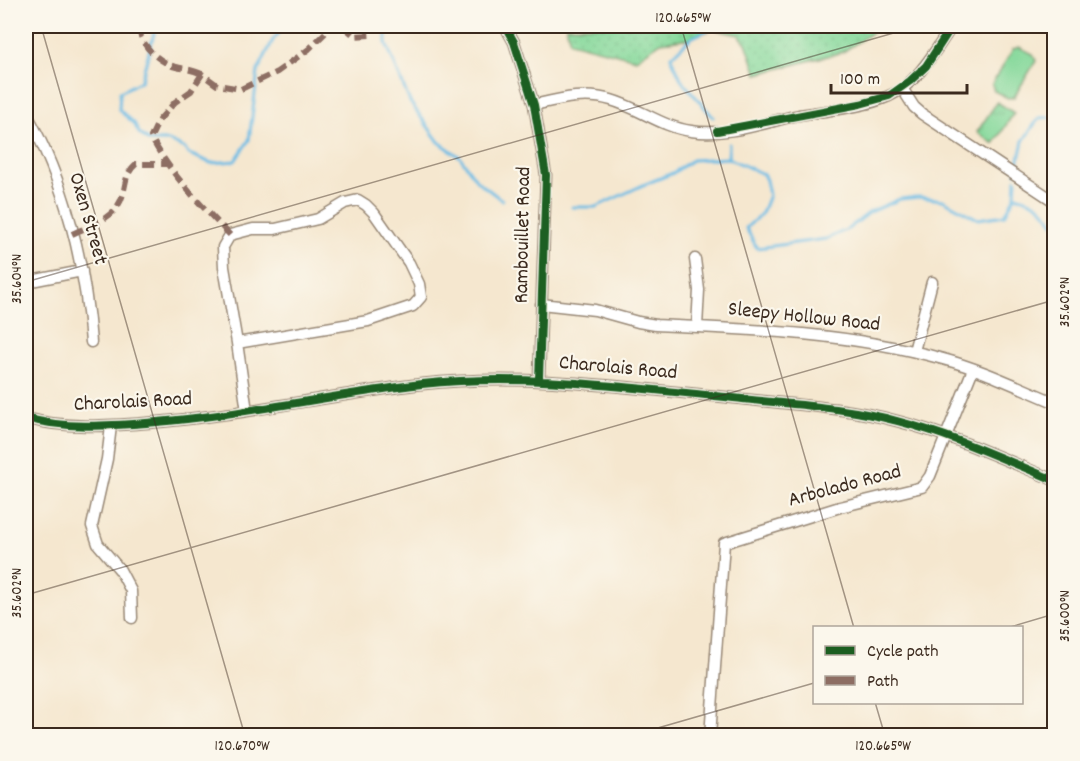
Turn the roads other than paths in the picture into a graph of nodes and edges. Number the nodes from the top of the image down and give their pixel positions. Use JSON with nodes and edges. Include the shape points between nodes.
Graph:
{"nodes":[{"id":1,"x":505,"y":26,"type":"edge"},
{"id":2,"x":952,"y":26,"type":"edge"},
{"id":3,"x":902,"y":88,"type":"junction"},
{"id":4,"x":534,"y":105,"type":"junction"},
{"id":5,"x":26,"y":113,"type":"edge"},
{"id":6,"x":1054,"y":201,"type":"edge"},
{"id":7,"x":695,"y":259,"type":"dead end"},
{"id":8,"x":82,"y":271,"type":"junction"},
{"id":9,"x":26,"y":282,"type":"edge"},
{"id":10,"x":932,"y":282,"type":"dead end"},
{"id":11,"x":542,"y":304,"type":"junction"},
{"id":12,"x":697,"y":327,"type":"junction"},
{"id":13,"x":91,"y":342,"type":"dead end"},
{"id":14,"x":237,"y":343,"type":"junction"},
{"id":15,"x":914,"y":351,"type":"junction"},
{"id":16,"x":973,"y":369,"type":"junction"},
{"id":17,"x":539,"y":380,"type":"junction"},
{"id":18,"x":1054,"y":402,"type":"edge"},
{"id":19,"x":247,"y":411,"type":"junction"},
{"id":20,"x":26,"y":418,"type":"edge"},
{"id":21,"x":111,"y":426,"type":"junction"},
{"id":22,"x":947,"y":436,"type":"junction"},
{"id":23,"x":1054,"y":480,"type":"edge"},
{"id":24,"x":132,"y":618,"type":"dead end"},
{"id":25,"x":710,"y":735,"type":"edge"}],
"edges":[{"from":1,"to":4,"type":"street","name":"Rambouillet Road"},
{"from":2,"to":3,"type":"street","via":[[926,66]]},
{"from":3,"to":4,"type":"street","via":[[860,104],[704,133],[658,121],[596,97],[564,98]]},
{"from":3,"to":6,"type":"street","via":[[922,114]]},
{"from":4,"to":11,"type":"street","name":"Rambouillet Road","via":[[546,175]]},
{"from":5,"to":8,"type":"street","name":"Oxen Street","via":[[51,166]]},
{"from":7,"to":12,"type":"street","via":[[699,290]]},
{"from":8,"to":9,"type":"street"},
{"from":8,"to":13,"type":"street","name":"Oxen Street"},
{"from":10,"to":15,"type":"street"},
{"from":11,"to":12,"type":"street","name":"Sleepy Hollow Road","via":[[595,310],[656,325]]},
{"from":11,"to":17,"type":"street","name":"Rambouillet Road"},
{"from":12,"to":15,"type":"street","name":"Sleepy Hollow Road","via":[[834,338]]},
{"from":14,"to":14,"type":"street","via":[[223,247],[230,235],[237,232],[275,229],[318,219],[358,200],[374,213],[419,284],[421,297],[413,306],[369,321]]},
{"from":14,"to":19,"type":"street"},
{"from":15,"to":16,"type":"street","name":"Sleepy Hollow Road"},
{"from":16,"to":18,"type":"street","name":"Sleepy Hollow Road"},
{"from":16,"to":22,"type":"street","name":"Arbolado Road"},
{"from":17,"to":19,"type":"street","name":"Charolais Road","via":[[462,380]]},
{"from":17,"to":22,"type":"street","name":"Charolais Road","via":[[848,412]]},
{"from":19,"to":21,"type":"street","name":"Charolais Road"},
{"from":20,"to":21,"type":"street","name":"Charolais Road"},
{"from":21,"to":24,"type":"street","via":[[92,526],[98,544],[120,570],[131,591]]},
{"from":22,"to":23,"type":"street","name":"Charolais Road"},
{"from":22,"to":25,"type":"street","name":"Arbolado Road","via":[[922,487],[840,507],[724,543]]}]}
